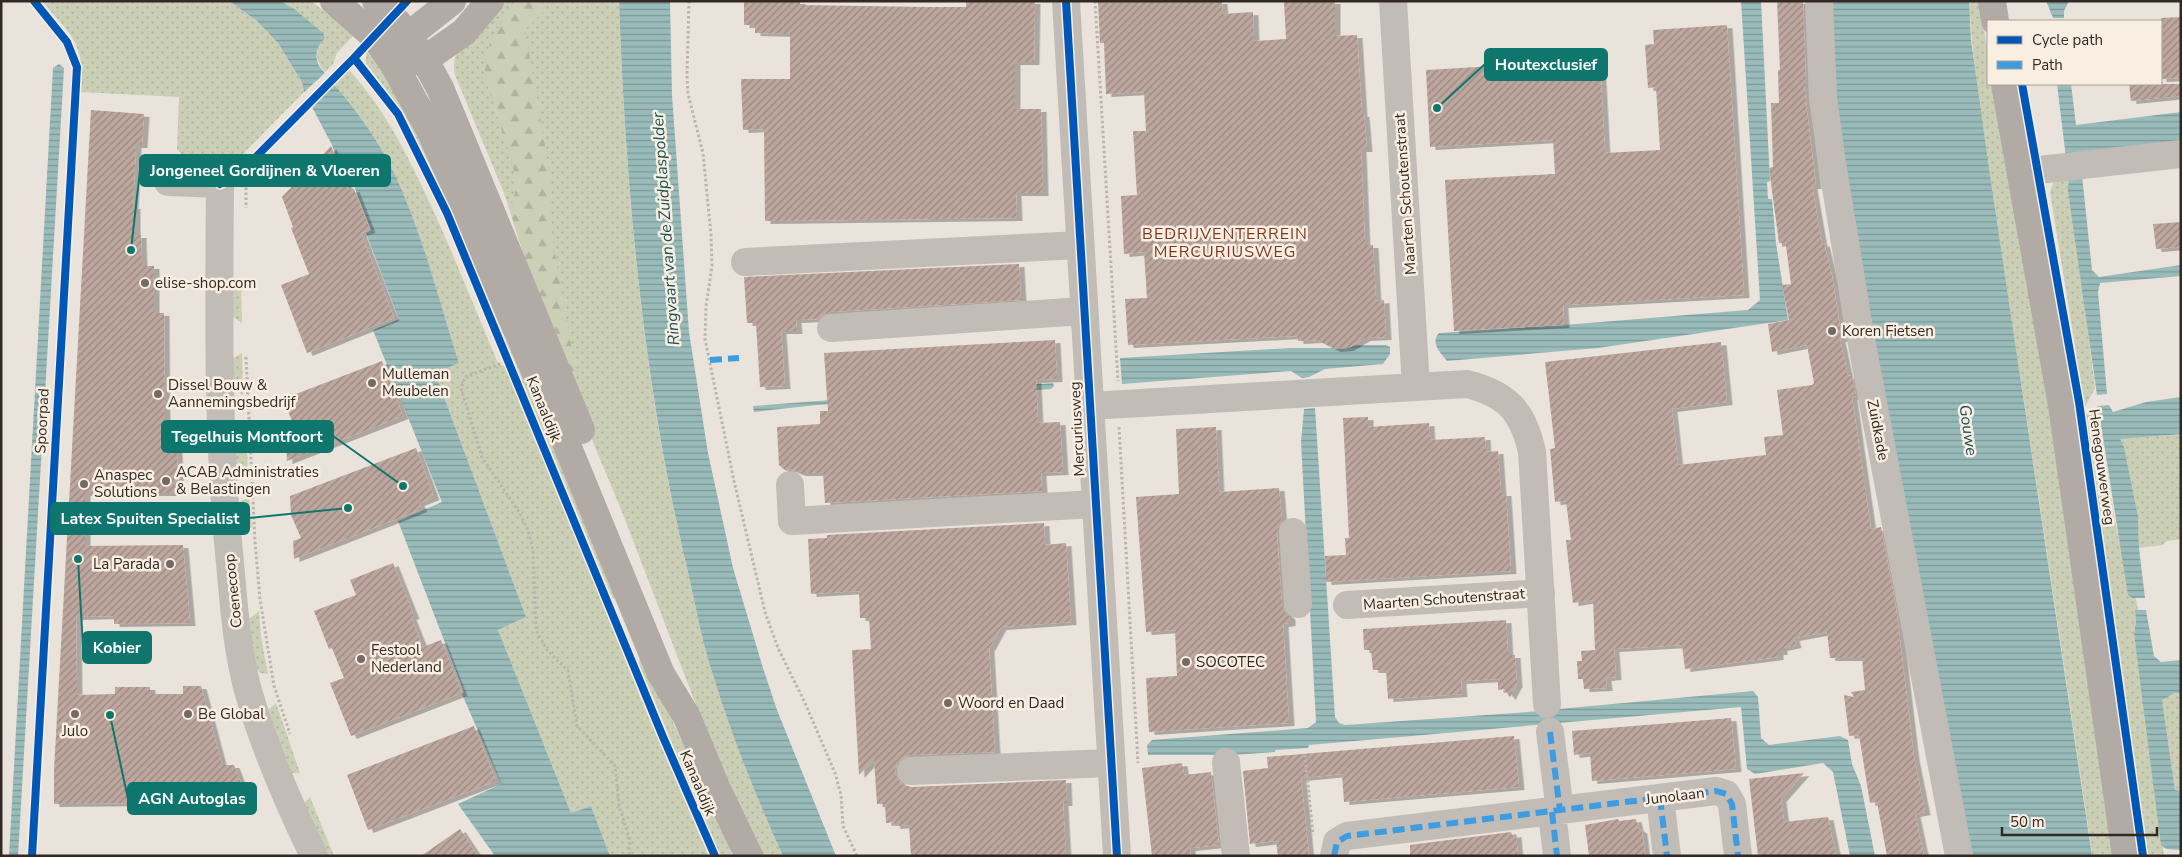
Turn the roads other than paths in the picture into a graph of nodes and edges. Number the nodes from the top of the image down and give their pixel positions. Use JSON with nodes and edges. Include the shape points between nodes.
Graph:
{"nodes":[{"id":1,"x":334,"y":1,"type":"edge"},
{"id":2,"x":376,"y":1,"type":"edge"},
{"id":3,"x":452,"y":1,"type":"edge"},
{"id":4,"x":490,"y":1,"type":"edge"},
{"id":5,"x":1066,"y":1,"type":"edge"},
{"id":6,"x":1393,"y":1,"type":"edge"},
{"id":7,"x":1819,"y":1,"type":"edge"},
{"id":8,"x":1992,"y":1,"type":"edge"},
{"id":9,"x":1995,"y":20,"type":"edge"},
{"id":10,"x":408,"y":36,"type":"junction"},
{"id":11,"x":424,"y":60,"type":"junction"},
{"id":12,"x":393,"y":63,"type":"junction"},
{"id":13,"x":2005,"y":85,"type":"edge"},
{"id":14,"x":2181,"y":154,"type":"edge"},
{"id":15,"x":2021,"y":172,"type":"junction"},
{"id":16,"x":168,"y":182,"type":"dead end"},
{"id":17,"x":1080,"y":245,"type":"junction"},
{"id":18,"x":745,"y":262,"type":"dead end"},
{"id":19,"x":1084,"y":311,"type":"junction"},
{"id":20,"x":831,"y":328,"type":"dead end"},
{"id":21,"x":1416,"y":387,"type":"junction"},
{"id":22,"x":1090,"y":406,"type":"junction"},
{"id":23,"x":790,"y":485,"type":"dead end"},
{"id":24,"x":1095,"y":504,"type":"junction"},
{"id":25,"x":1293,"y":532,"type":"dead end"},
{"id":26,"x":1541,"y":593,"type":"junction"},
{"id":27,"x":1298,"y":604,"type":"dead end"},
{"id":28,"x":1347,"y":605,"type":"dead end"},
{"id":29,"x":1547,"y":704,"type":"dead end"},
{"id":30,"x":687,"y":717,"type":"junction"},
{"id":31,"x":1550,"y":732,"type":"dead end"},
{"id":32,"x":1226,"y":762,"type":"dead end"},
{"id":33,"x":1110,"y":763,"type":"junction"},
{"id":34,"x":911,"y":771,"type":"dead end"},
{"id":35,"x":1660,"y":798,"type":"junction"},
{"id":36,"x":1556,"y":811,"type":"junction"},
{"id":37,"x":1335,"y":849,"type":"edge"},
{"id":38,"x":314,"y":856,"type":"edge"},
{"id":39,"x":749,"y":856,"type":"edge"},
{"id":40,"x":1117,"y":856,"type":"edge"},
{"id":41,"x":1236,"y":856,"type":"edge"},
{"id":42,"x":1557,"y":856,"type":"edge"},
{"id":43,"x":1668,"y":856,"type":"edge"},
{"id":44,"x":1738,"y":856,"type":"edge"},
{"id":45,"x":1959,"y":856,"type":"edge"},
{"id":46,"x":2126,"y":856,"type":"edge"}],
"edges":[{"from":1,"to":12,"type":"main road","name":"Kanaaldijk","via":[[376,37]]},
{"from":2,"to":10,"type":"main road","name":"Kanaaldijk"},
{"from":3,"to":10,"type":"main road"},
{"from":4,"to":11,"type":"main road","via":[[464,32]]},
{"from":5,"to":17,"type":"street","name":"Mercuriusweg"},
{"from":6,"to":21,"type":"street","name":"Maarten Schoutenstraat"},
{"from":7,"to":45,"type":"street","name":"Zuidkade","via":[[1823,98],[1855,306]]},
{"from":8,"to":9,"type":"main road"},
{"from":10,"to":11,"type":"main road","name":"Kanaaldijk"},
{"from":10,"to":12,"type":"main road"},
{"from":11,"to":12,"type":"main road"},
{"from":11,"to":30,"type":"main road","name":"Kanaaldijk","via":[[440,88],[471,161],[677,668]]},
{"from":12,"to":30,"type":"main road","name":"Kanaaldijk","via":[[431,132],[560,428],[661,674]]},
{"from":13,"to":15,"type":"main road","name":"Henegouwerweg"},
{"from":14,"to":15,"type":"street"},
{"from":15,"to":46,"type":"main road","name":"Henegouwerweg","via":[[2062,404]]},
{"from":16,"to":38,"type":"street","name":"Coenecoop","via":[[229,180],[220,323],[224,490],[238,637],[249,694],[265,743]]},
{"from":17,"to":18,"type":"street"},
{"from":17,"to":19,"type":"street","name":"Mercuriusweg"},
{"from":19,"to":20,"type":"street"},
{"from":19,"to":22,"type":"street","name":"Mercuriusweg"},
{"from":21,"to":22,"type":"street","name":"Maarten Schoutenstraat"},
{"from":21,"to":26,"type":"street","name":"Maarten Schoutenstraat","via":[[1467,384],[1485,389],[1502,397],[1523,422],[1532,452]]},
{"from":22,"to":24,"type":"street","name":"Mercuriusweg"},
{"from":23,"to":24,"type":"street","via":[[792,521]]},
{"from":24,"to":33,"type":"street","name":"Mercuriusweg"},
{"from":25,"to":27,"type":"street"},
{"from":26,"to":28,"type":"street","name":"Maarten Schoutenstraat"},
{"from":26,"to":29,"type":"street","name":"Maarten Schoutenstraat"},
{"from":30,"to":39,"type":"main road","name":"Kanaaldijk"},
{"from":31,"to":36,"type":"street"},
{"from":32,"to":41,"type":"street"},
{"from":33,"to":34,"type":"street"},
{"from":33,"to":40,"type":"street","name":"Mercuriusweg"},
{"from":35,"to":36,"type":"street","name":"Junolaan"},
{"from":35,"to":43,"type":"street"},
{"from":35,"to":44,"type":"street","name":"Junolaan","via":[[1716,791],[1726,794],[1732,804]]},
{"from":36,"to":37,"type":"street","name":"Junolaan","via":[[1347,836]]},
{"from":36,"to":42,"type":"street"}]}
